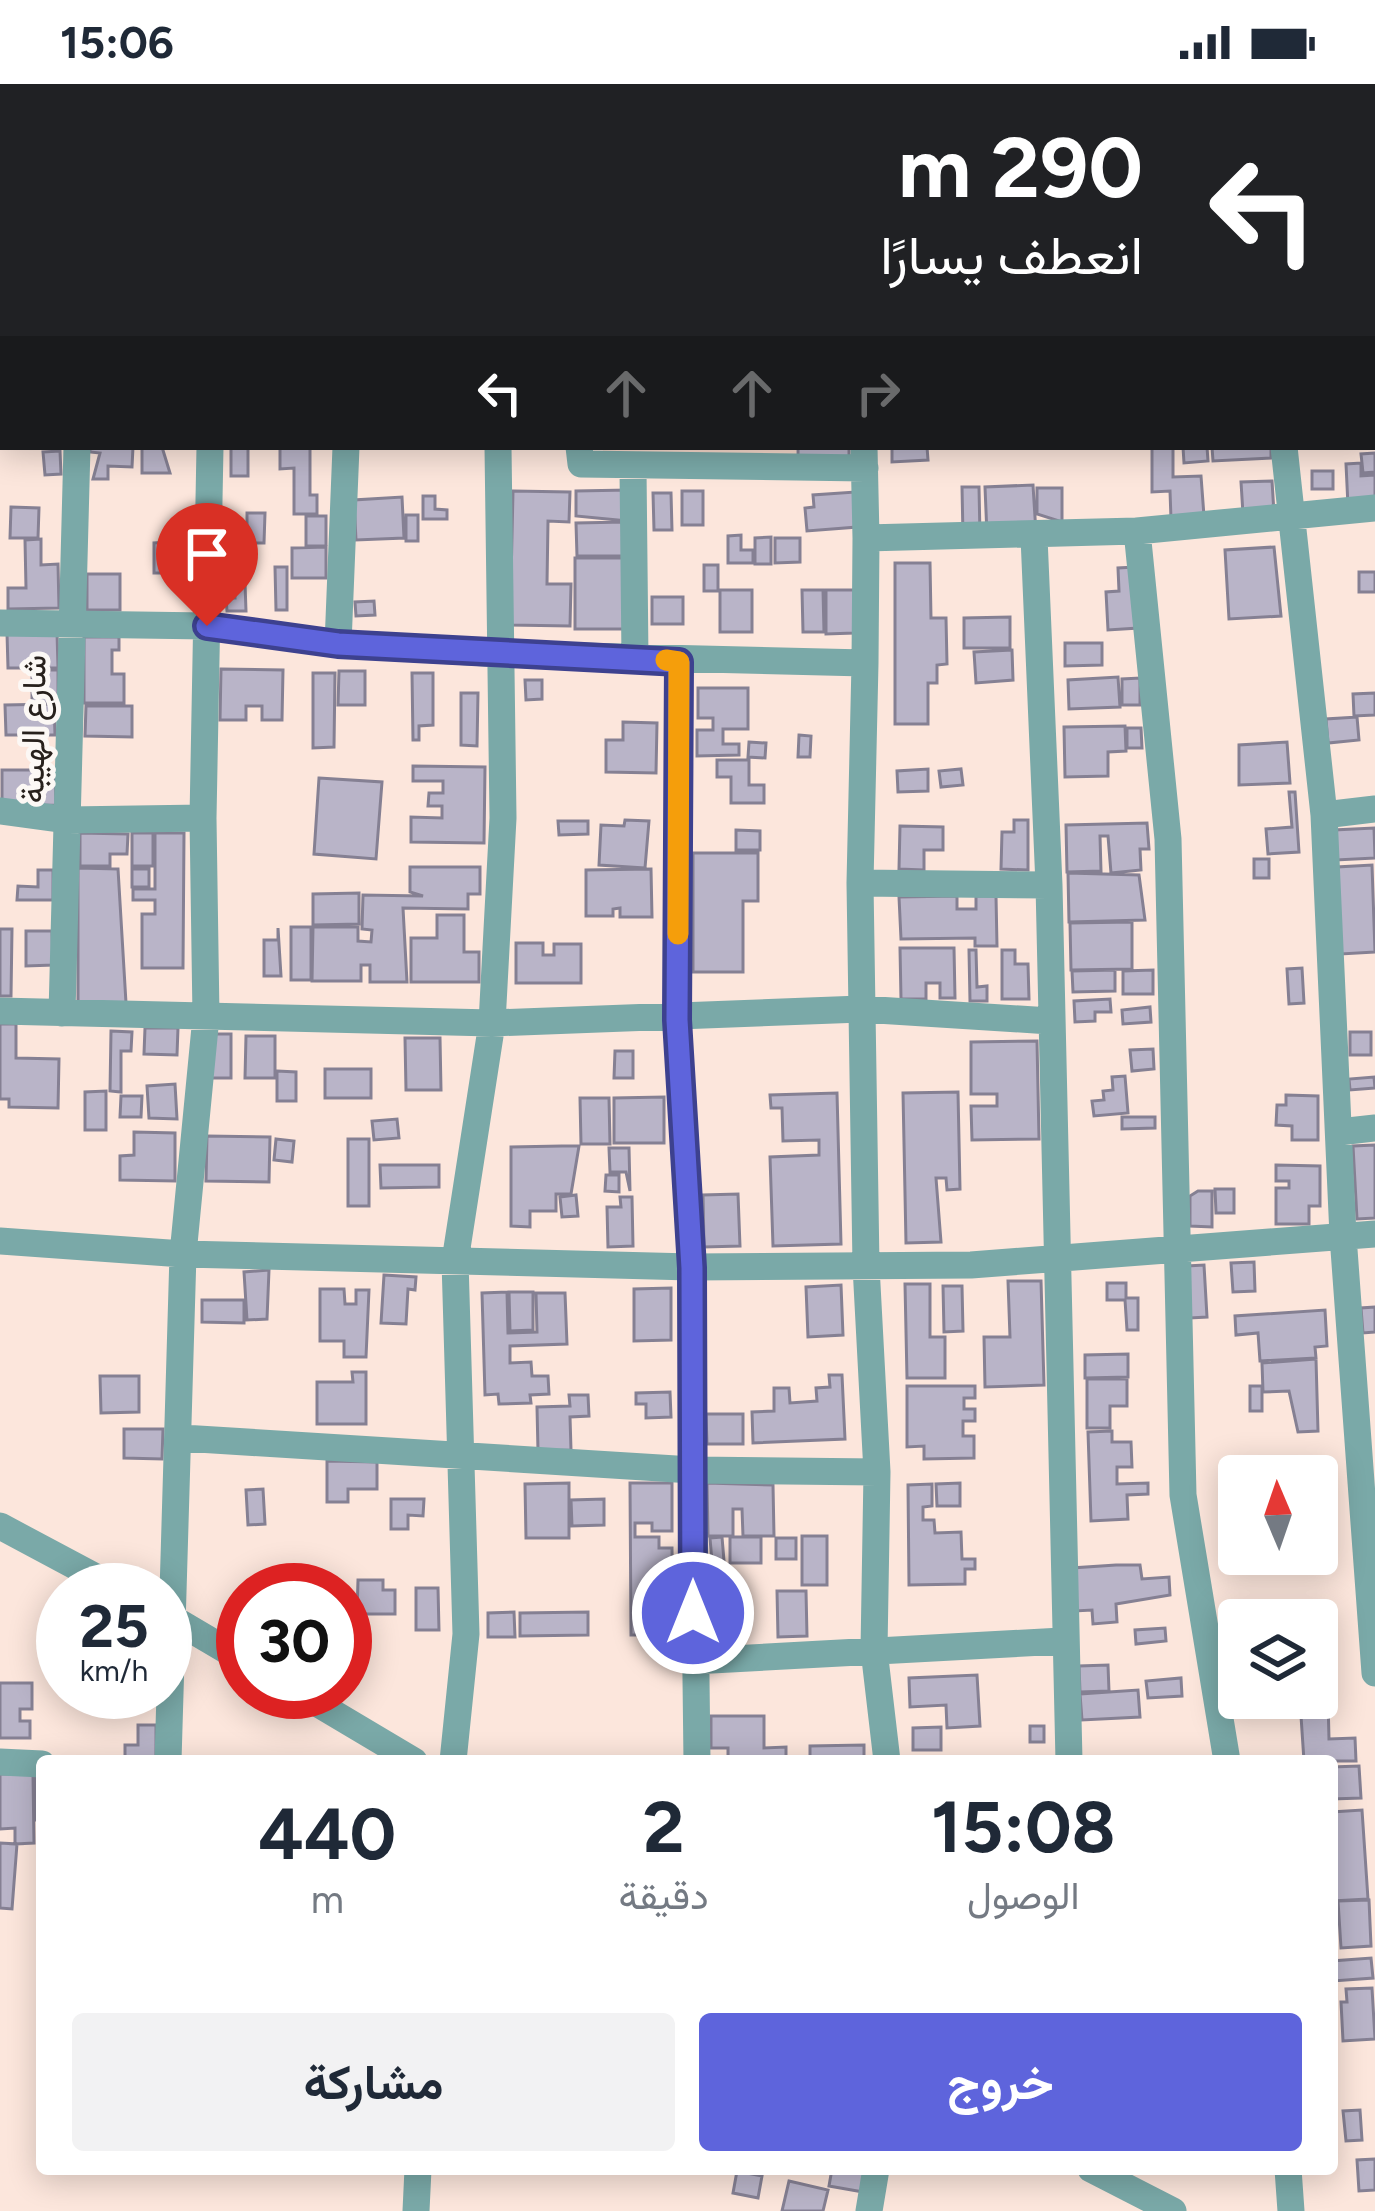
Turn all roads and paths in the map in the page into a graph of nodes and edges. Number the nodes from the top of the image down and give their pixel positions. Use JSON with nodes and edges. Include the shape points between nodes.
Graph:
{"nodes":[{"id":1,"x":76,"y":450,"type":"edge"},
{"id":2,"x":210,"y":450,"type":"edge"},
{"id":3,"x":346,"y":450,"type":"edge"},
{"id":4,"x":498,"y":450,"type":"edge"},
{"id":5,"x":579,"y":450,"type":"edge"},
{"id":6,"x":1284,"y":450,"type":"edge"},
{"id":7,"x":864,"y":458,"type":"edge"},
{"id":8,"x":633,"y":469,"type":"junction"},
{"id":9,"x":1375,"y":508,"type":"edge"},
{"id":10,"x":1290,"y":516,"type":"junction"},
{"id":11,"x":1137,"y":531,"type":"junction"},
{"id":12,"x":1034,"y":537,"type":"junction"},
{"id":13,"x":866,"y":538,"type":"junction"},
{"id":14,"x":71,"y":621,"type":"junction"},
{"id":15,"x":0,"y":622,"type":"edge"},
{"id":16,"x":207,"y":626,"type":"junction"},
{"id":17,"x":338,"y":644,"type":"junction"},
{"id":18,"x":502,"y":654,"type":"junction"},
{"id":19,"x":635,"y":658,"type":"junction"},
{"id":20,"x":679,"y":662,"type":"junction"},
{"id":21,"x":865,"y":663,"type":"junction"},
{"id":22,"x":1375,"y":809,"type":"edge"},
{"id":23,"x":0,"y":812,"type":"edge"},
{"id":24,"x":1324,"y":814,"type":"junction"},
{"id":25,"x":203,"y":818,"type":"junction"},
{"id":26,"x":68,"y":820,"type":"junction"},
{"id":27,"x":860,"y":884,"type":"junction"},
{"id":28,"x":1049,"y":885,"type":"junction"},
{"id":29,"x":861,"y":1009,"type":"junction"},
{"id":30,"x":0,"y":1011,"type":"edge"},
{"id":31,"x":62,"y":1013,"type":"junction"},
{"id":32,"x":206,"y":1017,"type":"junction"},
{"id":33,"x":677,"y":1020,"type":"junction"},
{"id":34,"x":1050,"y":1021,"type":"junction"},
{"id":35,"x":492,"y":1023,"type":"junction"},
{"id":36,"x":1375,"y":1128,"type":"edge"},
{"id":37,"x":1339,"y":1132,"type":"junction"},
{"id":38,"x":1375,"y":1234,"type":"edge"},
{"id":39,"x":1343,"y":1236,"type":"junction"},
{"id":40,"x":0,"y":1241,"type":"edge"},
{"id":41,"x":1180,"y":1250,"type":"junction"},
{"id":42,"x":183,"y":1254,"type":"junction"},
{"id":43,"x":1057,"y":1257,"type":"junction"},
{"id":44,"x":455,"y":1261,"type":"junction"},
{"id":45,"x":866,"y":1266,"type":"junction"},
{"id":46,"x":692,"y":1268,"type":"junction"},
{"id":47,"x":182,"y":1438,"type":"junction"},
{"id":48,"x":461,"y":1456,"type":"junction"},
{"id":49,"x":692,"y":1470,"type":"junction"},
{"id":50,"x":877,"y":1472,"type":"junction"},
{"id":51,"x":0,"y":1526,"type":"edge"},
{"id":52,"x":69,"y":1563,"type":"edge"},
{"id":53,"x":173,"y":1563,"type":"edge"},
{"id":54,"x":1372,"y":1580,"type":"edge"},
{"id":55,"x":1062,"y":1641,"type":"junction"},
{"id":56,"x":874,"y":1650,"type":"junction"},
{"id":57,"x":693,"y":1661,"type":"junction"},
{"id":58,"x":1375,"y":1673,"type":"edge"},
{"id":59,"x":169,"y":1719,"type":"edge"},
{"id":60,"x":343,"y":1719,"type":"edge"},
{"id":61,"x":169,"y":1755,"type":"edge"},
{"id":62,"x":404,"y":1755,"type":"edge"},
{"id":63,"x":454,"y":1755,"type":"edge"},
{"id":64,"x":697,"y":1755,"type":"edge"},
{"id":65,"x":886,"y":1755,"type":"edge"},
{"id":66,"x":1069,"y":1755,"type":"edge"},
{"id":67,"x":1227,"y":1755,"type":"edge"},
{"id":68,"x":0,"y":1762,"type":"edge"},
{"id":69,"x":36,"y":1765,"type":"edge"},
{"id":70,"x":418,"y":2175,"type":"edge"},
{"id":71,"x":875,"y":2175,"type":"edge"},
{"id":72,"x":1103,"y":2175,"type":"edge"},
{"id":73,"x":1288,"y":2175,"type":"edge"},
{"id":74,"x":1164,"y":2209,"type":"edge"},
{"id":75,"x":416,"y":2211,"type":"edge"},
{"id":76,"x":869,"y":2211,"type":"edge"},
{"id":77,"x":1291,"y":2211,"type":"edge"}],
"edges":[{"from":1,"to":14,"type":"street","name":"شارع الهيبة"},
{"from":2,"to":16,"type":"street"},
{"from":3,"to":17,"type":"street"},
{"from":4,"to":18,"type":"street"},
{"from":5,"to":8,"type":"street","via":[[581,464]]},
{"from":6,"to":10,"type":"street"},
{"from":7,"to":8,"type":"street"},
{"from":7,"to":13,"type":"street"},
{"from":8,"to":19,"type":"street"},
{"from":9,"to":10,"type":"street"},
{"from":10,"to":11,"type":"street"},
{"from":10,"to":24,"type":"street"},
{"from":11,"to":12,"type":"street"},
{"from":11,"to":41,"type":"street","via":[[1168,839]]},
{"from":12,"to":13,"type":"street"},
{"from":12,"to":28,"type":"street"},
{"from":13,"to":21,"type":"street"},
{"from":14,"to":15,"type":"street"},
{"from":14,"to":16,"type":"street"},
{"from":14,"to":26,"type":"street","name":"شارع الهيبة"},
{"from":16,"to":17,"type":"street"},
{"from":16,"to":25,"type":"street"},
{"from":17,"to":18,"type":"street"},
{"from":18,"to":19,"type":"street"},
{"from":18,"to":35,"type":"street"},
{"from":19,"to":20,"type":"street"},
{"from":20,"to":21,"type":"street"},
{"from":20,"to":33,"type":"street"},
{"from":21,"to":27,"type":"street"},
{"from":22,"to":24,"type":"street"},
{"from":23,"to":26,"type":"street"},
{"from":24,"to":37,"type":"street"},
{"from":25,"to":26,"type":"street"},
{"from":25,"to":32,"type":"street"},
{"from":26,"to":31,"type":"street","name":"شارع الهيبة"},
{"from":27,"to":28,"type":"street"},
{"from":27,"to":29,"type":"street"},
{"from":28,"to":34,"type":"street"},
{"from":29,"to":33,"type":"street"},
{"from":29,"to":34,"type":"street"},
{"from":29,"to":45,"type":"street"},
{"from":30,"to":31,"type":"street"},
{"from":31,"to":32,"type":"street"},
{"from":32,"to":35,"type":"street"},
{"from":32,"to":42,"type":"street"},
{"from":33,"to":35,"type":"street"},
{"from":33,"to":46,"type":"street"},
{"from":34,"to":43,"type":"street"},
{"from":35,"to":44,"type":"street"},
{"from":36,"to":37,"type":"street"},
{"from":37,"to":39,"type":"street"},
{"from":38,"to":39,"type":"street"},
{"from":39,"to":41,"type":"street"},
{"from":39,"to":54,"type":"street"},
{"from":40,"to":42,"type":"street"},
{"from":41,"to":43,"type":"street"},
{"from":41,"to":67,"type":"street","via":[[1183,1496]]},
{"from":42,"to":44,"type":"street"},
{"from":42,"to":47,"type":"street"},
{"from":43,"to":45,"type":"street"},
{"from":43,"to":55,"type":"street"},
{"from":44,"to":46,"type":"street"},
{"from":44,"to":48,"type":"street"},
{"from":45,"to":46,"type":"street"},
{"from":45,"to":50,"type":"street"},
{"from":46,"to":49,"type":"street"},
{"from":47,"to":48,"type":"street"},
{"from":47,"to":53,"type":"street"},
{"from":48,"to":49,"type":"street"},
{"from":48,"to":63,"type":"street","via":[[466,1634]]},
{"from":49,"to":50,"type":"street"},
{"from":49,"to":57,"type":"street"},
{"from":50,"to":56,"type":"street"},
{"from":51,"to":52,"type":"street"},
{"from":54,"to":58,"type":"street"},
{"from":55,"to":56,"type":"street"},
{"from":55,"to":66,"type":"street"},
{"from":56,"to":57,"type":"street"},
{"from":56,"to":65,"type":"street"},
{"from":57,"to":64,"type":"street"},
{"from":59,"to":61,"type":"street"},
{"from":60,"to":62,"type":"street"},
{"from":68,"to":69,"type":"street"},
{"from":70,"to":75,"type":"street"},
{"from":71,"to":76,"type":"street"},
{"from":72,"to":74,"type":"street"},
{"from":73,"to":77,"type":"street"}]}
